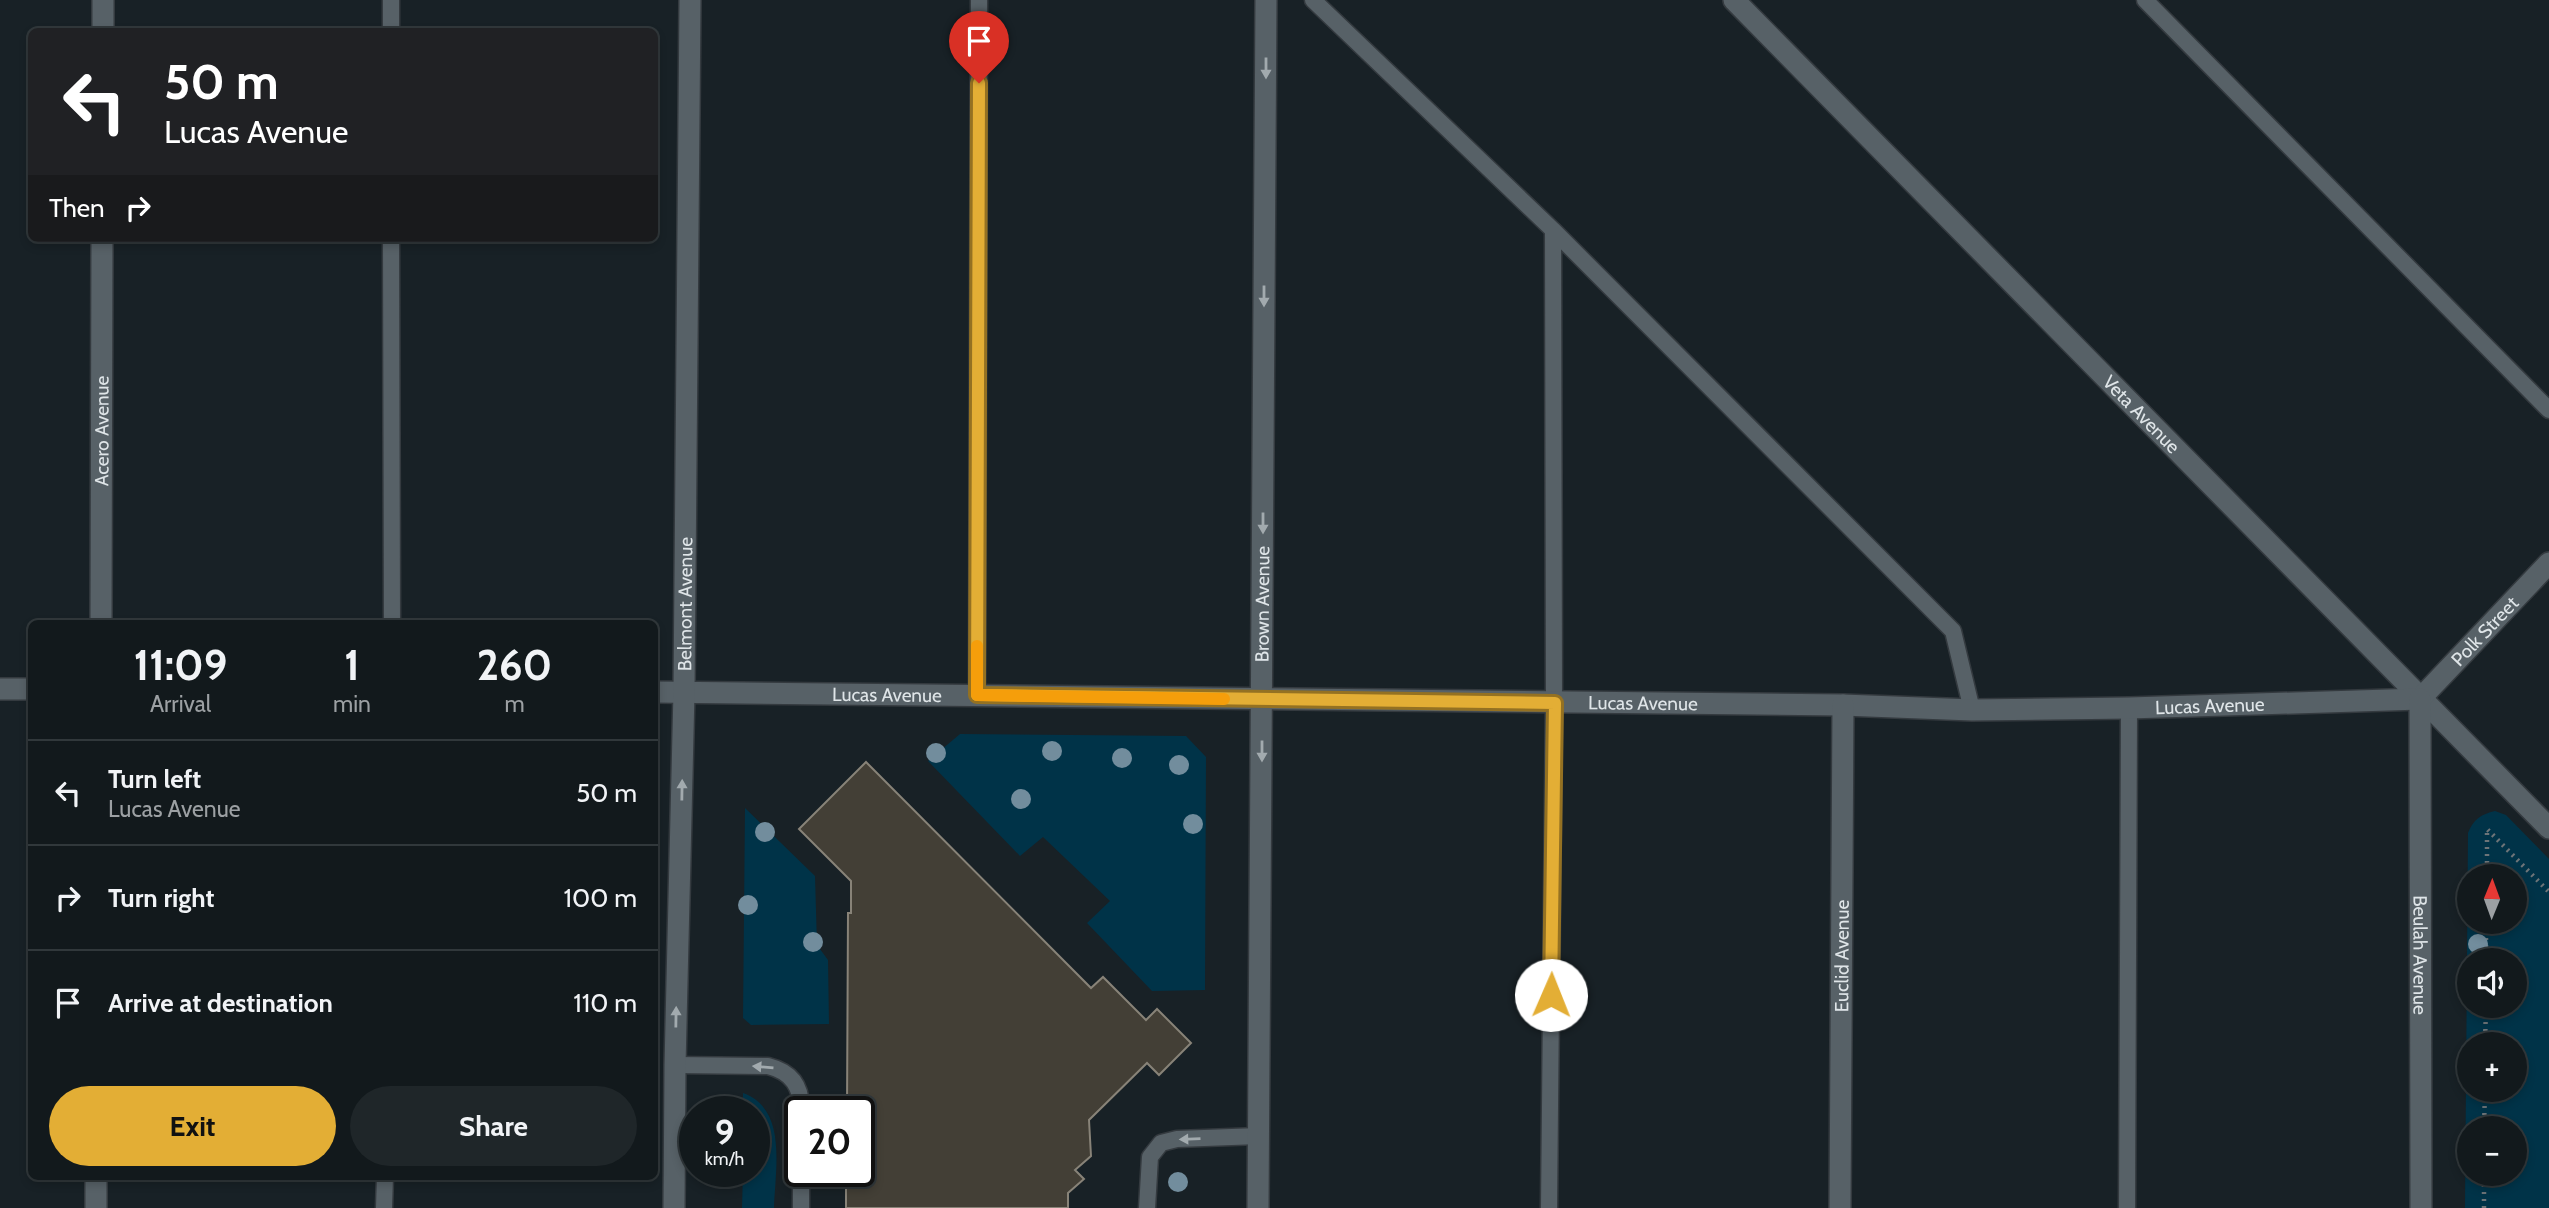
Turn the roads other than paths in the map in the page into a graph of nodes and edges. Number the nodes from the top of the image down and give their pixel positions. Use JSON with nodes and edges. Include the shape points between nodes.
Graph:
{"nodes":[{"id":1,"x":103,"y":0,"type":"edge"},
{"id":2,"x":391,"y":0,"type":"edge"},
{"id":3,"x":690,"y":0,"type":"edge"},
{"id":4,"x":979,"y":0,"type":"edge"},
{"id":5,"x":1266,"y":0,"type":"edge"},
{"id":6,"x":1313,"y":0,"type":"edge"},
{"id":7,"x":1734,"y":0,"type":"edge"},
{"id":8,"x":2145,"y":0,"type":"edge"},
{"id":9,"x":103,"y":28,"type":"edge"},
{"id":10,"x":391,"y":28,"type":"edge"},
{"id":11,"x":1553,"y":230,"type":"junction"},
{"id":12,"x":102,"y":242,"type":"edge"},
{"id":13,"x":391,"y":242,"type":"edge"},
{"id":14,"x":2549,"y":410,"type":"edge"},
{"id":15,"x":2549,"y":563,"type":"edge"},
{"id":16,"x":101,"y":620,"type":"edge"},
{"id":17,"x":392,"y":620,"type":"edge"},
{"id":18,"x":0,"y":689,"type":"edge"},
{"id":19,"x":28,"y":689,"type":"edge"},
{"id":20,"x":658,"y":692,"type":"edge"},
{"id":21,"x":684,"y":692,"type":"junction"},
{"id":22,"x":977,"y":695,"type":"junction"},
{"id":23,"x":1262,"y":699,"type":"junction"},
{"id":24,"x":2420,"y":699,"type":"junction"},
{"id":25,"x":1555,"y":703,"type":"junction"},
{"id":26,"x":1843,"y":705,"type":"junction"},
{"id":27,"x":2129,"y":708,"type":"junction"},
{"id":28,"x":1972,"y":710,"type":"junction"},
{"id":29,"x":2549,"y":828,"type":"edge"},
{"id":30,"x":675,"y":1065,"type":"junction"},
{"id":31,"x":800,"y":1096,"type":"edge"},
{"id":32,"x":1259,"y":1136,"type":"junction"},
{"id":33,"x":96,"y":1180,"type":"edge"},
{"id":34,"x":385,"y":1180,"type":"edge"},
{"id":35,"x":801,"y":1187,"type":"edge"},
{"id":36,"x":96,"y":1208,"type":"edge"},
{"id":37,"x":384,"y":1208,"type":"edge"},
{"id":38,"x":674,"y":1208,"type":"edge"},
{"id":39,"x":801,"y":1208,"type":"edge"},
{"id":40,"x":1147,"y":1208,"type":"edge"},
{"id":41,"x":1258,"y":1208,"type":"edge"},
{"id":42,"x":1549,"y":1208,"type":"edge"},
{"id":43,"x":1840,"y":1208,"type":"edge"},
{"id":44,"x":2127,"y":1208,"type":"edge"},
{"id":45,"x":2421,"y":1208,"type":"edge"}],
"edges":[{"from":1,"to":9,"type":"street"},
{"from":2,"to":10,"type":"lane"},
{"from":3,"to":21,"type":"street","name":"Belmont Avenue"},
{"from":4,"to":22,"type":"lane"},
{"from":5,"to":23,"type":"street","name":"Brown Avenue","one_way":true},
{"from":6,"to":11,"type":"lane"},
{"from":7,"to":24,"type":"street","name":"Veta Avenue"},
{"from":8,"to":14,"type":"lane"},
{"from":11,"to":25,"type":"lane"},
{"from":11,"to":28,"type":"lane","via":[[1953,631]]},
{"from":12,"to":16,"type":"street","name":"Acero Avenue"},
{"from":13,"to":17,"type":"lane"},
{"from":15,"to":24,"type":"street","name":"Polk Street"},
{"from":18,"to":19,"type":"street"},
{"from":20,"to":21,"type":"street","name":"Lucas Avenue"},
{"from":21,"to":22,"type":"street","name":"Lucas Avenue"},
{"from":30,"to":21,"type":"street","name":"Belmont Avenue","one_way":true},
{"from":22,"to":23,"type":"street","name":"Lucas Avenue"},
{"from":23,"to":25,"type":"street","name":"Lucas Avenue"},
{"from":23,"to":32,"type":"street","name":"Brown Avenue","one_way":true},
{"from":24,"to":27,"type":"street","name":"Lucas Avenue"},
{"from":24,"to":29,"type":"street","name":"Veta Avenue"},
{"from":24,"to":45,"type":"street","name":"Beulah Avenue"},
{"from":25,"to":26,"type":"street","name":"Lucas Avenue"},
{"from":25,"to":42,"type":"lane"},
{"from":26,"to":28,"type":"street","name":"Lucas Avenue"},
{"from":26,"to":43,"type":"street","name":"Euclid Avenue"},
{"from":27,"to":28,"type":"street","name":"Lucas Avenue"},
{"from":27,"to":44,"type":"lane"},
{"from":31,"to":30,"type":"lane","one_way":true,"via":[[799,1087],[781,1069]]},
{"from":30,"to":38,"type":"street","name":"Belmont Avenue"},
{"from":32,"to":40,"type":"lane","one_way":true,"via":[[1161,1143],[1150,1157]]},
{"from":32,"to":41,"type":"street","name":"Brown Avenue"},
{"from":33,"to":36,"type":"street"},
{"from":34,"to":37,"type":"lane"},
{"from":35,"to":39,"type":"lane"}]}
